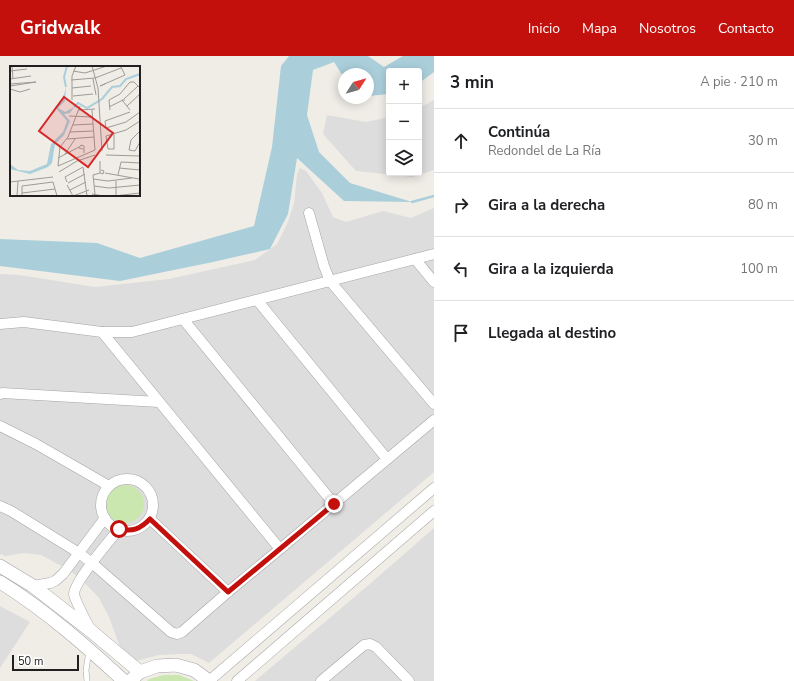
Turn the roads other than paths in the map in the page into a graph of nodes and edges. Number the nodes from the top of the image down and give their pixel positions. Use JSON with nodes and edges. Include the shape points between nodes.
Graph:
{"nodes":[{"id":1,"x":309,"y":212,"type":"dead end"},
{"id":2,"x":434,"y":254,"type":"edge"},
{"id":3,"x":415,"y":259,"type":"junction"},
{"id":4,"x":330,"y":281,"type":"junction"},
{"id":5,"x":434,"y":282,"type":"edge"},
{"id":6,"x":258,"y":300,"type":"junction"},
{"id":7,"x":183,"y":320,"type":"junction"},
{"id":8,"x":0,"y":324,"type":"edge"},
{"id":9,"x":102,"y":332,"type":"junction"},
{"id":10,"x":0,"y":394,"type":"edge"},
{"id":11,"x":159,"y":402,"type":"junction"},
{"id":12,"x":434,"y":404,"type":"edge"},
{"id":13,"x":434,"y":420,"type":"edge"},
{"id":14,"x":0,"y":426,"type":"edge"},
{"id":15,"x":387,"y":459,"type":"junction"},
{"id":16,"x":109,"y":486,"type":"junction"},
{"id":17,"x":434,"y":488,"type":"edge"},
{"id":18,"x":334,"y":504,"type":"junction"},
{"id":19,"x":0,"y":506,"type":"edge"},
{"id":20,"x":434,"y":511,"type":"edge"},
{"id":21,"x":105,"y":518,"type":"junction"},
{"id":22,"x":150,"y":519,"type":"junction"},
{"id":23,"x":119,"y":529,"type":"junction"},
{"id":24,"x":280,"y":549,"type":"junction"},
{"id":25,"x":79,"y":553,"type":"junction"},
{"id":26,"x":92,"y":563,"type":"junction"},
{"id":27,"x":0,"y":566,"type":"edge"},
{"id":28,"x":0,"y":582,"type":"edge"},
{"id":29,"x":33,"y":586,"type":"junction"},
{"id":30,"x":228,"y":592,"type":"junction"},
{"id":31,"x":92,"y":631,"type":"junction"},
{"id":32,"x":89,"y":650,"type":"junction"},
{"id":33,"x":140,"y":672,"type":"junction"},
{"id":34,"x":88,"y":681,"type":"edge"},
{"id":35,"x":124,"y":681,"type":"edge"},
{"id":36,"x":130,"y":681,"type":"edge"},
{"id":37,"x":209,"y":681,"type":"edge"},
{"id":38,"x":237,"y":681,"type":"edge"},
{"id":39,"x":321,"y":681,"type":"edge"},
{"id":40,"x":409,"y":681,"type":"edge"}],
"edges":[{"from":1,"to":4,"type":"street"},
{"from":2,"to":3,"type":"street"},
{"from":3,"to":4,"type":"street"},
{"from":3,"to":5,"type":"street"},
{"from":4,"to":6,"type":"street"},
{"from":4,"to":12,"type":"street"},
{"from":6,"to":7,"type":"street"},
{"from":6,"to":15,"type":"street"},
{"from":7,"to":9,"type":"street","via":[[132,332]]},
{"from":7,"to":18,"type":"street"},
{"from":8,"to":9,"type":"street","via":[[24,322]]},
{"from":9,"to":11,"type":"street"},
{"from":10,"to":11,"type":"street"},
{"from":11,"to":24,"type":"street"},
{"from":13,"to":15,"type":"street"},
{"from":14,"to":16,"type":"street"},
{"from":15,"to":18,"type":"street"},
{"from":16,"to":21,"type":"street","via":[[102,502]]},
{"from":16,"to":22,"type":"street","via":[[124,479],[132,479],[143,484],[151,494],[153,502]]},
{"from":17,"to":37,"type":"street"},
{"from":18,"to":24,"type":"street"},
{"from":19,"to":25,"type":"street"},
{"from":20,"to":38,"type":"street"},
{"from":21,"to":23,"type":"street"},
{"from":21,"to":25,"type":"street"},
{"from":22,"to":23,"type":"street","via":[[136,529]]},
{"from":22,"to":30,"type":"street"},
{"from":23,"to":26,"type":"street"},
{"from":24,"to":30,"type":"street"},
{"from":25,"to":26,"type":"street"},
{"from":25,"to":29,"type":"street","via":[[55,581]]},
{"from":26,"to":30,"type":"street","via":[[171,632],[177,634]]},
{"from":26,"to":31,"type":"street","via":[[75,588],[74,594]]},
{"from":27,"to":29,"type":"street"},
{"from":28,"to":32,"type":"street","via":[[23,596]]},
{"from":29,"to":31,"type":"street"},
{"from":31,"to":33,"type":"street"},
{"from":32,"to":34,"type":"lane","via":[[86,670]]},
{"from":32,"to":35,"type":"street"},
{"from":33,"to":36,"type":"street"},
{"from":33,"to":37,"type":"street","via":[[157,666],[176,665],[194,670]]},
{"from":39,"to":40,"type":"street","via":[[364,645],[370,644]]}]}
